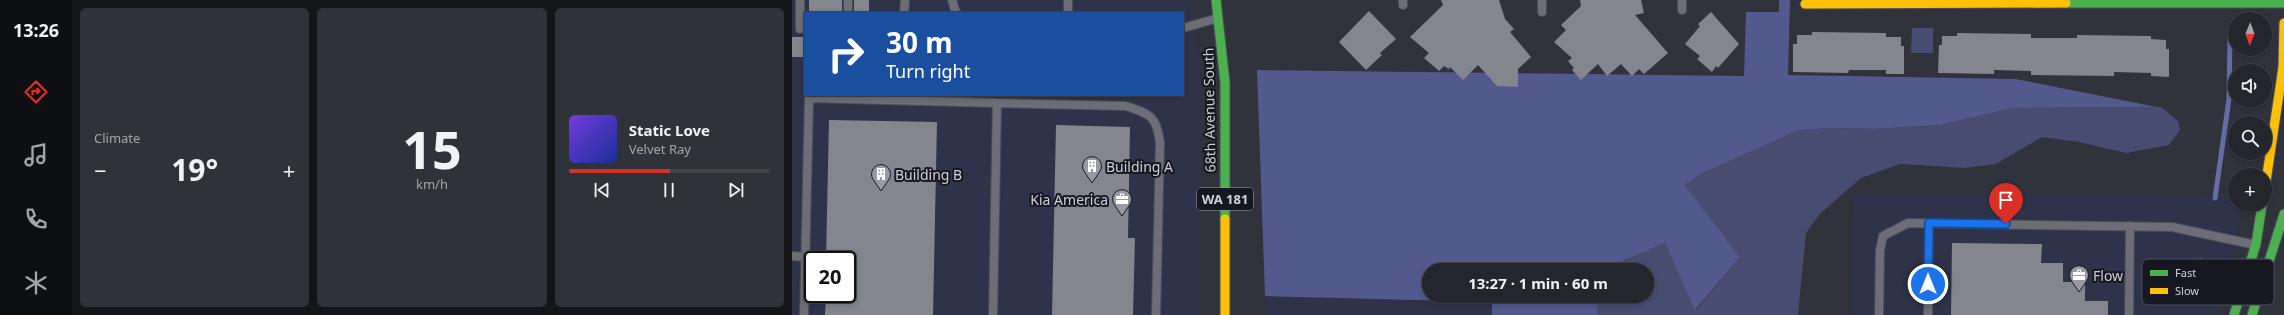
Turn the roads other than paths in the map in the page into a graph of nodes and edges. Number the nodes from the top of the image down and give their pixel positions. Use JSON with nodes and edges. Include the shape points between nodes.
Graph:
{"nodes":[{"id":1,"x":800,"y":0,"type":"edge"},
{"id":2,"x":848,"y":0,"type":"edge"},
{"id":3,"x":905,"y":0,"type":"edge"},
{"id":4,"x":952,"y":0,"type":"edge"},
{"id":5,"x":1068,"y":0,"type":"edge"},
{"id":6,"x":1216,"y":0,"type":"edge"},
{"id":7,"x":1542,"y":0,"type":"edge"},
{"id":8,"x":1682,"y":0,"type":"edge"},
{"id":9,"x":2017,"y":2,"type":"edge"},
{"id":10,"x":2284,"y":3,"type":"edge"},
{"id":11,"x":1805,"y":4,"type":"dead end"},
{"id":12,"x":1682,"y":10,"type":"dead end"},
{"id":13,"x":848,"y":12,"type":"edge"},
{"id":14,"x":904,"y":12,"type":"edge"},
{"id":15,"x":956,"y":12,"type":"edge"},
{"id":16,"x":1068,"y":12,"type":"edge"},
{"id":17,"x":1542,"y":12,"type":"dead end"},
{"id":18,"x":1218,"y":18,"type":"junction"},
{"id":19,"x":2284,"y":23,"type":"edge"},
{"id":20,"x":1184,"y":28,"type":"edge"},
{"id":21,"x":799,"y":29,"type":"edge"},
{"id":22,"x":2283,"y":71,"type":"edge"},
{"id":23,"x":997,"y":103,"type":"junction"},
{"id":24,"x":2268,"y":168,"type":"edge"},
{"id":25,"x":2261,"y":212,"type":"edge"},
{"id":26,"x":2284,"y":214,"type":"edge"},
{"id":27,"x":1929,"y":223,"type":"junction"},
{"id":28,"x":2130,"y":226,"type":"junction"},
{"id":29,"x":2256,"y":244,"type":"junction"},
{"id":30,"x":2274,"y":249,"type":"junction"},
{"id":31,"x":805,"y":251,"type":"edge"},
{"id":32,"x":792,"y":256,"type":"edge"},
{"id":33,"x":804,"y":257,"type":"edge"},
{"id":34,"x":2251,"y":259,"type":"edge"},
{"id":35,"x":2271,"y":259,"type":"edge"},
{"id":36,"x":804,"y":303,"type":"edge"},
{"id":37,"x":2237,"y":305,"type":"edge"},
{"id":38,"x":2255,"y":305,"type":"edge"},
{"id":39,"x":804,"y":315,"type":"edge"},
{"id":40,"x":993,"y":315,"type":"edge"},
{"id":41,"x":1156,"y":315,"type":"edge"},
{"id":42,"x":1224,"y":315,"type":"edge"},
{"id":43,"x":1879,"y":315,"type":"edge"},
{"id":44,"x":1928,"y":315,"type":"edge"},
{"id":45,"x":2128,"y":315,"type":"edge"},
{"id":46,"x":2234,"y":315,"type":"edge"},
{"id":47,"x":2252,"y":315,"type":"edge"}],
"edges":[{"from":1,"to":21,"type":"lane"},
{"from":2,"to":13,"type":"lane"},
{"from":3,"to":14,"type":"lane"},
{"from":4,"to":15,"type":"lane"},
{"from":5,"to":16,"type":"lane"},
{"from":6,"to":18,"type":"street","name":"68th Avenue South","number":"WA 181"},
{"from":7,"to":17,"type":"lane"},
{"from":8,"to":12,"type":"lane"},
{"from":9,"to":10,"type":"street"},
{"from":9,"to":11,"type":"street"},
{"from":18,"to":20,"type":"lane"},
{"from":18,"to":42,"type":"street","name":"68th Avenue South","number":"WA 181","via":[[1225,82]]},
{"from":19,"to":22,"type":"street"},
{"from":22,"to":24,"type":"street"},
{"from":23,"to":31,"type":"lane","via":[[809,98]]},
{"from":23,"to":40,"type":"lane"},
{"from":23,"to":41,"type":"lane","via":[[1126,106],[1142,111],[1154,119],[1159,128],[1160,144]]},
{"from":25,"to":29,"type":"street"},
{"from":26,"to":30,"type":"street"},
{"from":27,"to":28,"type":"lane"},
{"from":27,"to":43,"type":"lane","via":[[1908,223],[1883,236],[1880,250]]},
{"from":27,"to":44,"type":"lane"},
{"from":28,"to":29,"type":"lane","via":[[2189,229]]},
{"from":28,"to":45,"type":"lane"},
{"from":29,"to":30,"type":"lane"},
{"from":29,"to":34,"type":"street"},
{"from":30,"to":35,"type":"street"},
{"from":32,"to":33,"type":"lane"},
{"from":36,"to":39,"type":"lane"},
{"from":37,"to":46,"type":"street"},
{"from":38,"to":47,"type":"street"}]}
